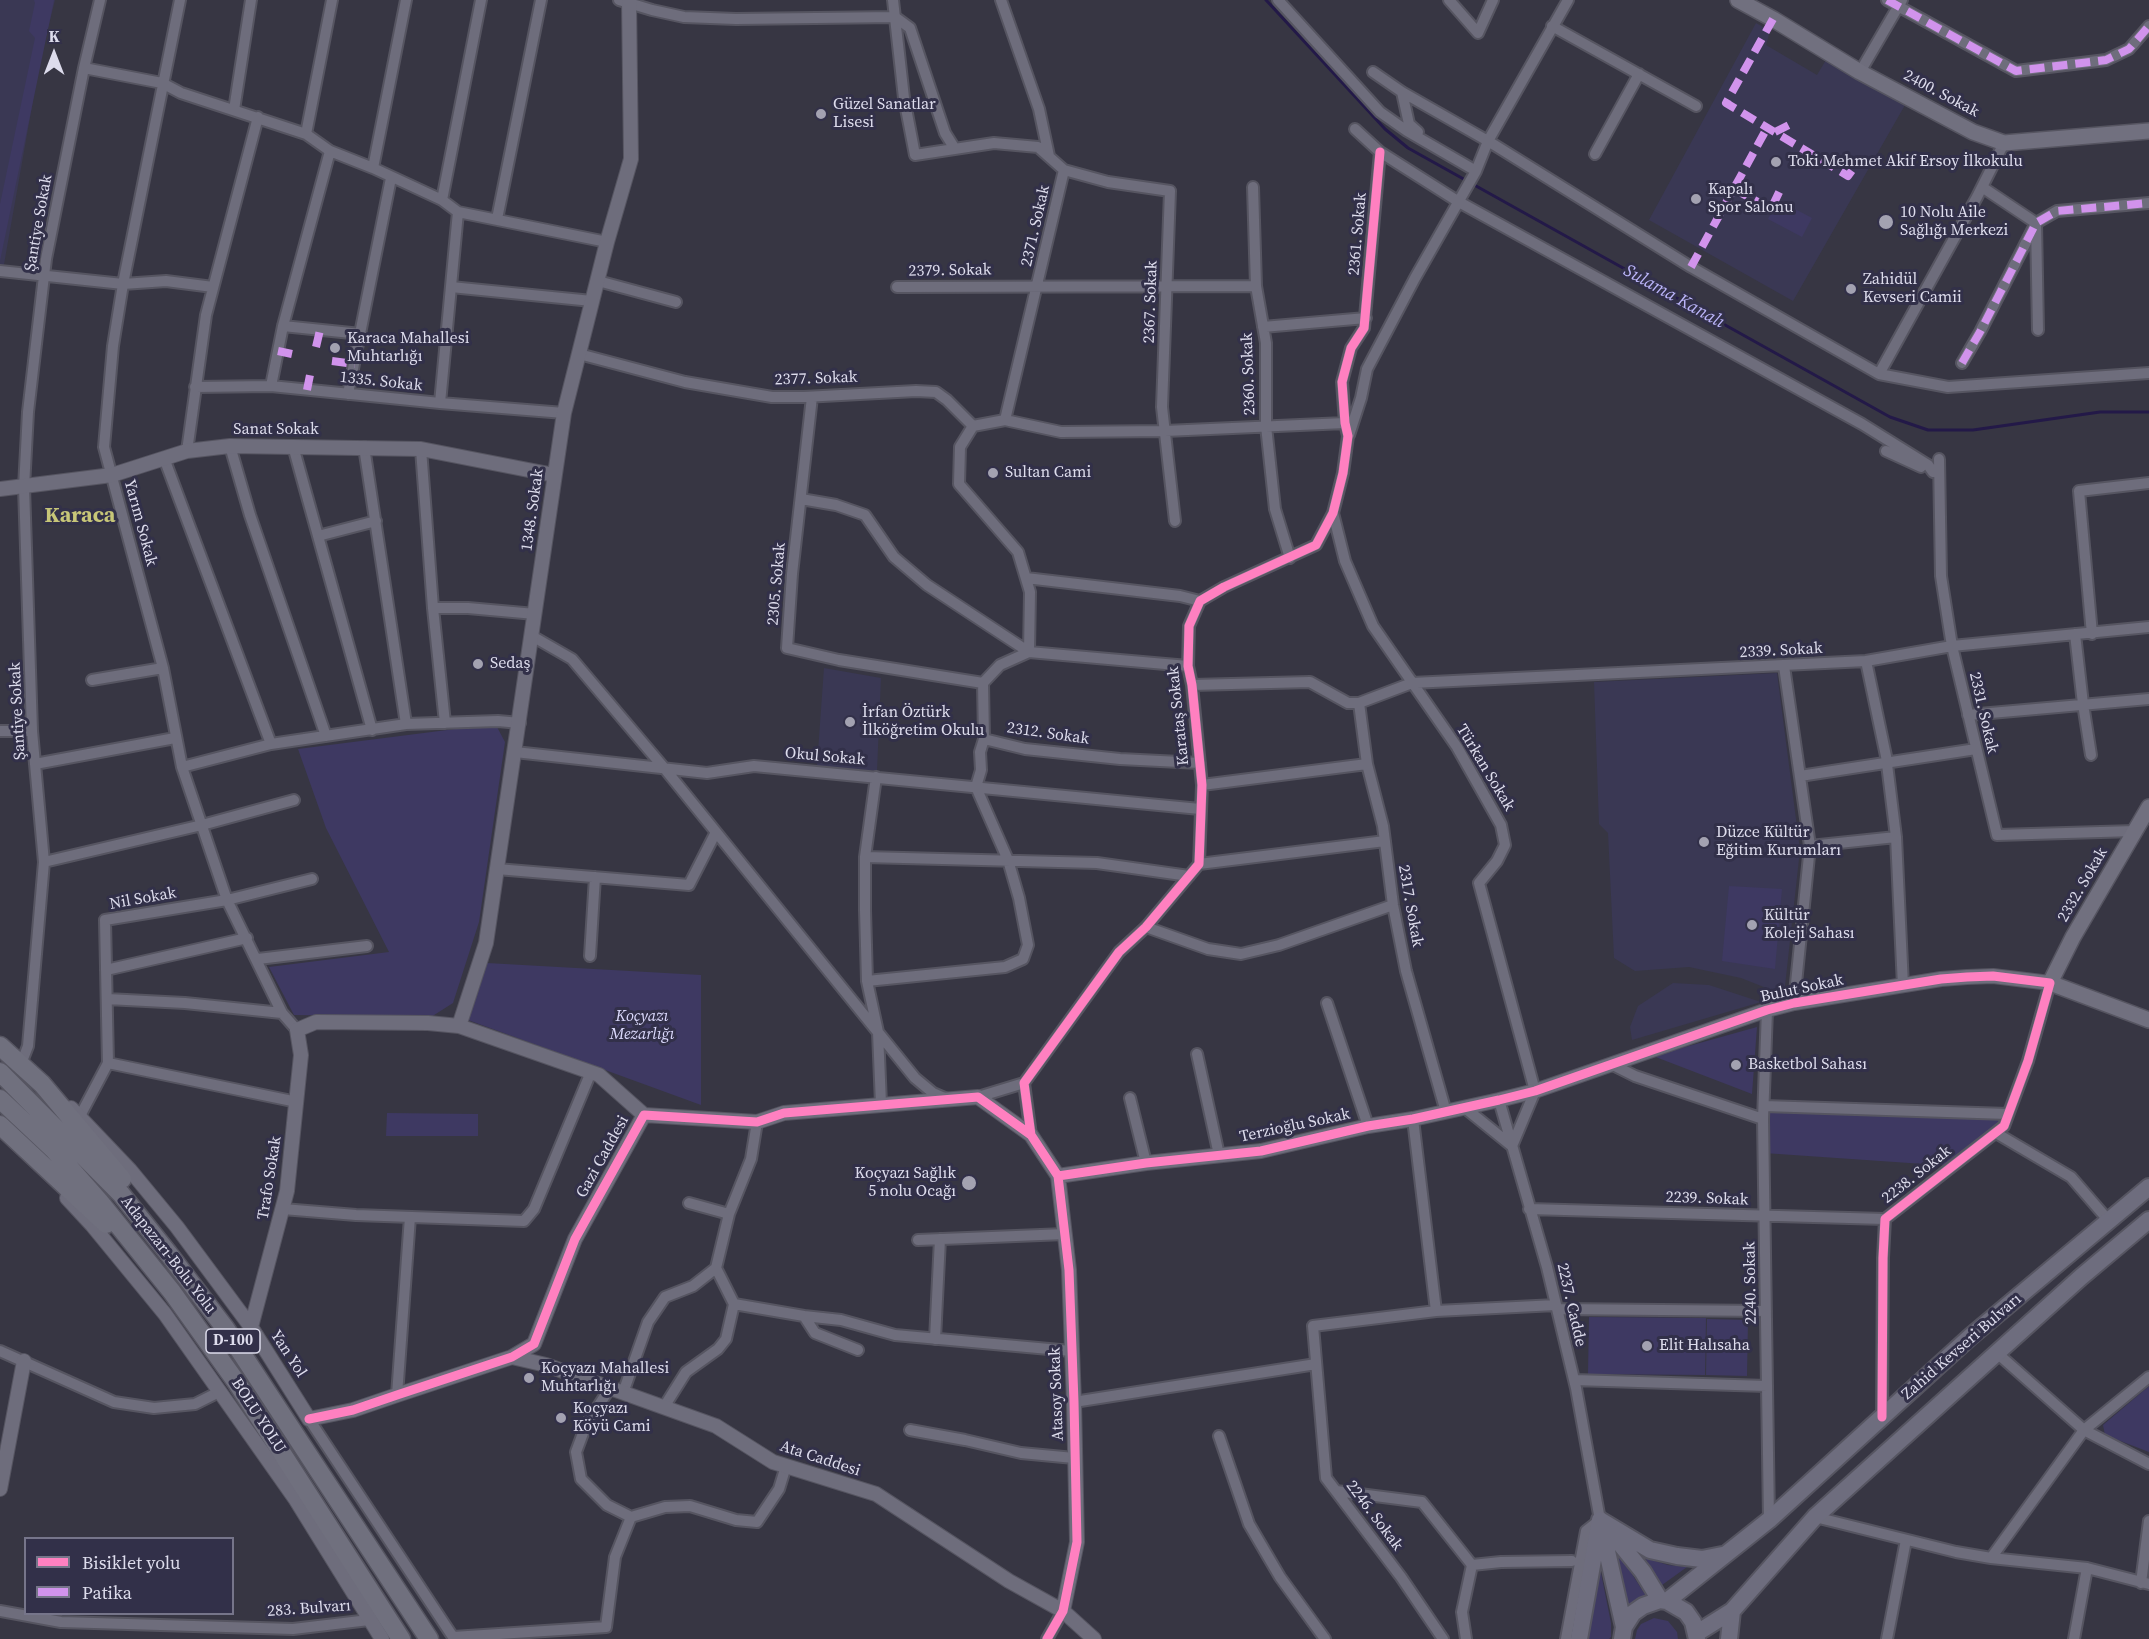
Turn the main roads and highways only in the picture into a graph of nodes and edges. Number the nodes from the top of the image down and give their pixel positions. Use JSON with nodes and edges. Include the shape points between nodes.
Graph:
{"nodes":[{"id":1,"x":1738,"y":0,"type":"edge"},
{"id":2,"x":2149,"y":131,"type":"edge"},
{"id":3,"x":2149,"y":807,"type":"edge"},
{"id":4,"x":2050,"y":982,"type":"joint"},
{"id":5,"x":2149,"y":1020,"type":"edge"},
{"id":6,"x":0,"y":1046,"type":"edge"},
{"id":7,"x":0,"y":1072,"type":"edge"},
{"id":8,"x":0,"y":1099,"type":"edge"},
{"id":9,"x":0,"y":1126,"type":"edge"},
{"id":10,"x":2149,"y":1187,"type":"edge"},
{"id":11,"x":2149,"y":1220,"type":"edge"},
{"id":12,"x":172,"y":1292,"type":"junction"},
{"id":13,"x":225,"y":1328,"type":"junction"},
{"id":14,"x":1600,"y":1520,"type":"junction"},
{"id":15,"x":1724,"y":1555,"type":"junction"},
{"id":16,"x":1663,"y":1601,"type":"junction"},
{"id":17,"x":1732,"y":1611,"type":"junction"},
{"id":18,"x":1623,"y":1633,"type":"edge"},
{"id":19,"x":1697,"y":1636,"type":"edge"},
{"id":20,"x":401,"y":1639,"type":"edge"},
{"id":21,"x":429,"y":1639,"type":"edge"},
{"id":22,"x":1579,"y":1639,"type":"edge"},
{"id":23,"x":1729,"y":1639,"type":"edge"}],
"edges":[{"from":1,"to":2,"type":"main road","name":"2400. Sokak","via":[[1860,72],[1973,132],[2004,143]]},
{"from":3,"to":4,"type":"main road","name":"2332. Sokak"},
{"from":4,"to":5,"type":"main road","name":"Bulut Sokak"},
{"from":6,"to":13,"type":"highway","via":[[42,1084],[177,1245],[204,1285]]},
{"from":7,"to":13,"type":"highway","name":"Adapazarı-Bolu Yolu","number":"D-100","via":[[121,1194]]},
{"from":8,"to":12,"type":"highway","name":"BOLU YOLU","number":"D-100","via":[[99,1200]]},
{"from":9,"to":12,"type":"highway","via":[[97,1215]]},
{"from":10,"to":15,"type":"main road","name":"Zahid Kevseri Bulvarı","via":[[1970,1338],[1769,1520]]},
{"from":11,"to":17,"type":"main road","name":"Zahid Kevseri Bulvarı","via":[[1815,1517]]},
{"from":12,"to":20,"type":"highway","name":"BOLU YOLU","number":"D-100","via":[[237,1383]]},
{"from":13,"to":21,"type":"highway","name":"Adapazarı-Bolu Yolu","number":"D-100"},
{"from":14,"to":15,"type":"main road","via":[[1650,1550],[1702,1559]]},
{"from":14,"to":16,"type":"main road"},
{"from":14,"to":18,"type":"main road"},
{"from":14,"to":22,"type":"main road"},
{"from":15,"to":16,"type":"main road","name":"Zahid Kevseri Bulvarı"},
{"from":16,"to":18,"type":"main road","name":"Zahid Kevseri Bulvarı","via":[[1633,1612]]},
{"from":16,"to":19,"type":"main road","via":[[1686,1612]]},
{"from":17,"to":19,"type":"main road","name":"Zahid Kevseri Bulvarı"},
{"from":17,"to":23,"type":"main road"}]}
